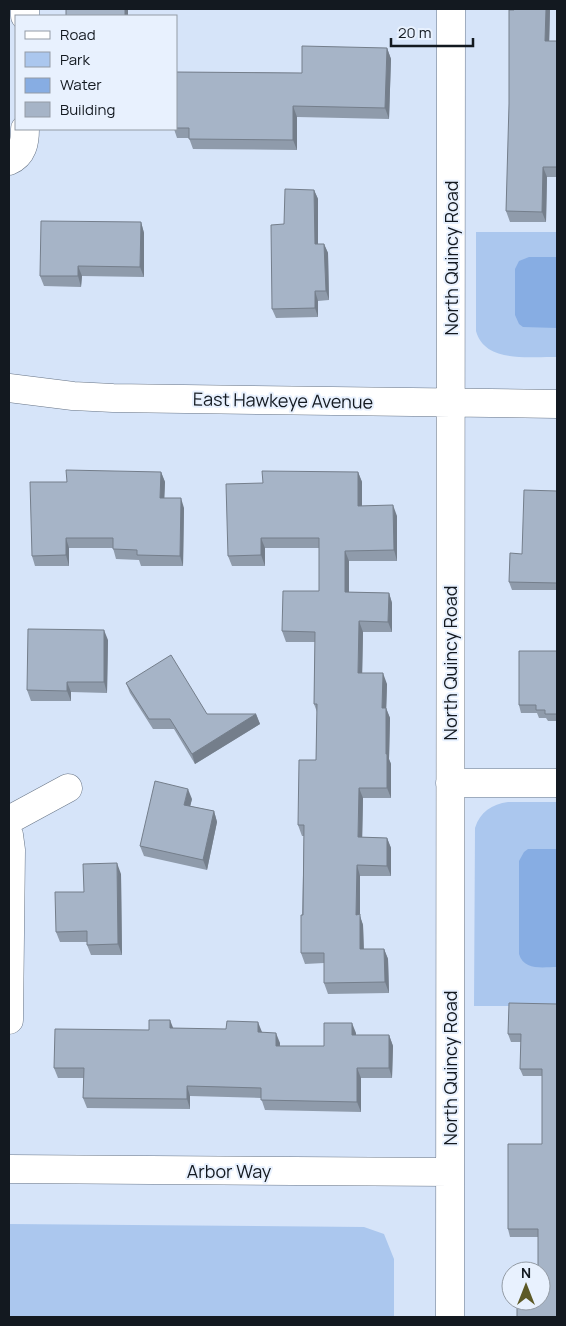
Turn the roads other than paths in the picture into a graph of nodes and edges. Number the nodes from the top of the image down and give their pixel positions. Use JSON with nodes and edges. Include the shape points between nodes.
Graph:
{"nodes":[{"id":1,"x":451,"y":9,"type":"edge"},
{"id":2,"x":25,"y":130,"type":"edge"},
{"id":3,"x":9,"y":161,"type":"edge"},
{"id":4,"x":9,"y":388,"type":"edge"},
{"id":5,"x":451,"y":402,"type":"junction"},
{"id":6,"x":557,"y":404,"type":"edge"},
{"id":7,"x":450,"y":783,"type":"junction"},
{"id":8,"x":557,"y":784,"type":"edge"},
{"id":9,"x":68,"y":788,"type":"dead end"},
{"id":10,"x":9,"y":820,"type":"edge"},
{"id":11,"x":9,"y":835,"type":"edge"},
{"id":12,"x":9,"y":1020,"type":"edge"},
{"id":13,"x":9,"y":1169,"type":"edge"},
{"id":14,"x":450,"y":1172,"type":"junction"},
{"id":15,"x":450,"y":1317,"type":"edge"}],
"edges":[{"from":1,"to":5,"type":"street","name":"North Quincy Road"},
{"from":2,"to":3,"type":"street","via":[[24,145],[19,154]]},
{"from":4,"to":5,"type":"street","name":"East Hawkeye Avenue","via":[[113,398]]},
{"from":5,"to":6,"type":"street","name":"East Hawkeye Avenue"},
{"from":5,"to":7,"type":"street","name":"North Quincy Road"},
{"from":7,"to":8,"type":"street"},
{"from":7,"to":14,"type":"street","name":"North Quincy Road"},
{"from":9,"to":10,"type":"street"},
{"from":11,"to":12,"type":"street"},
{"from":13,"to":14,"type":"street","name":"Arbor Way"},
{"from":14,"to":15,"type":"street","name":"North Quincy Road"}]}
